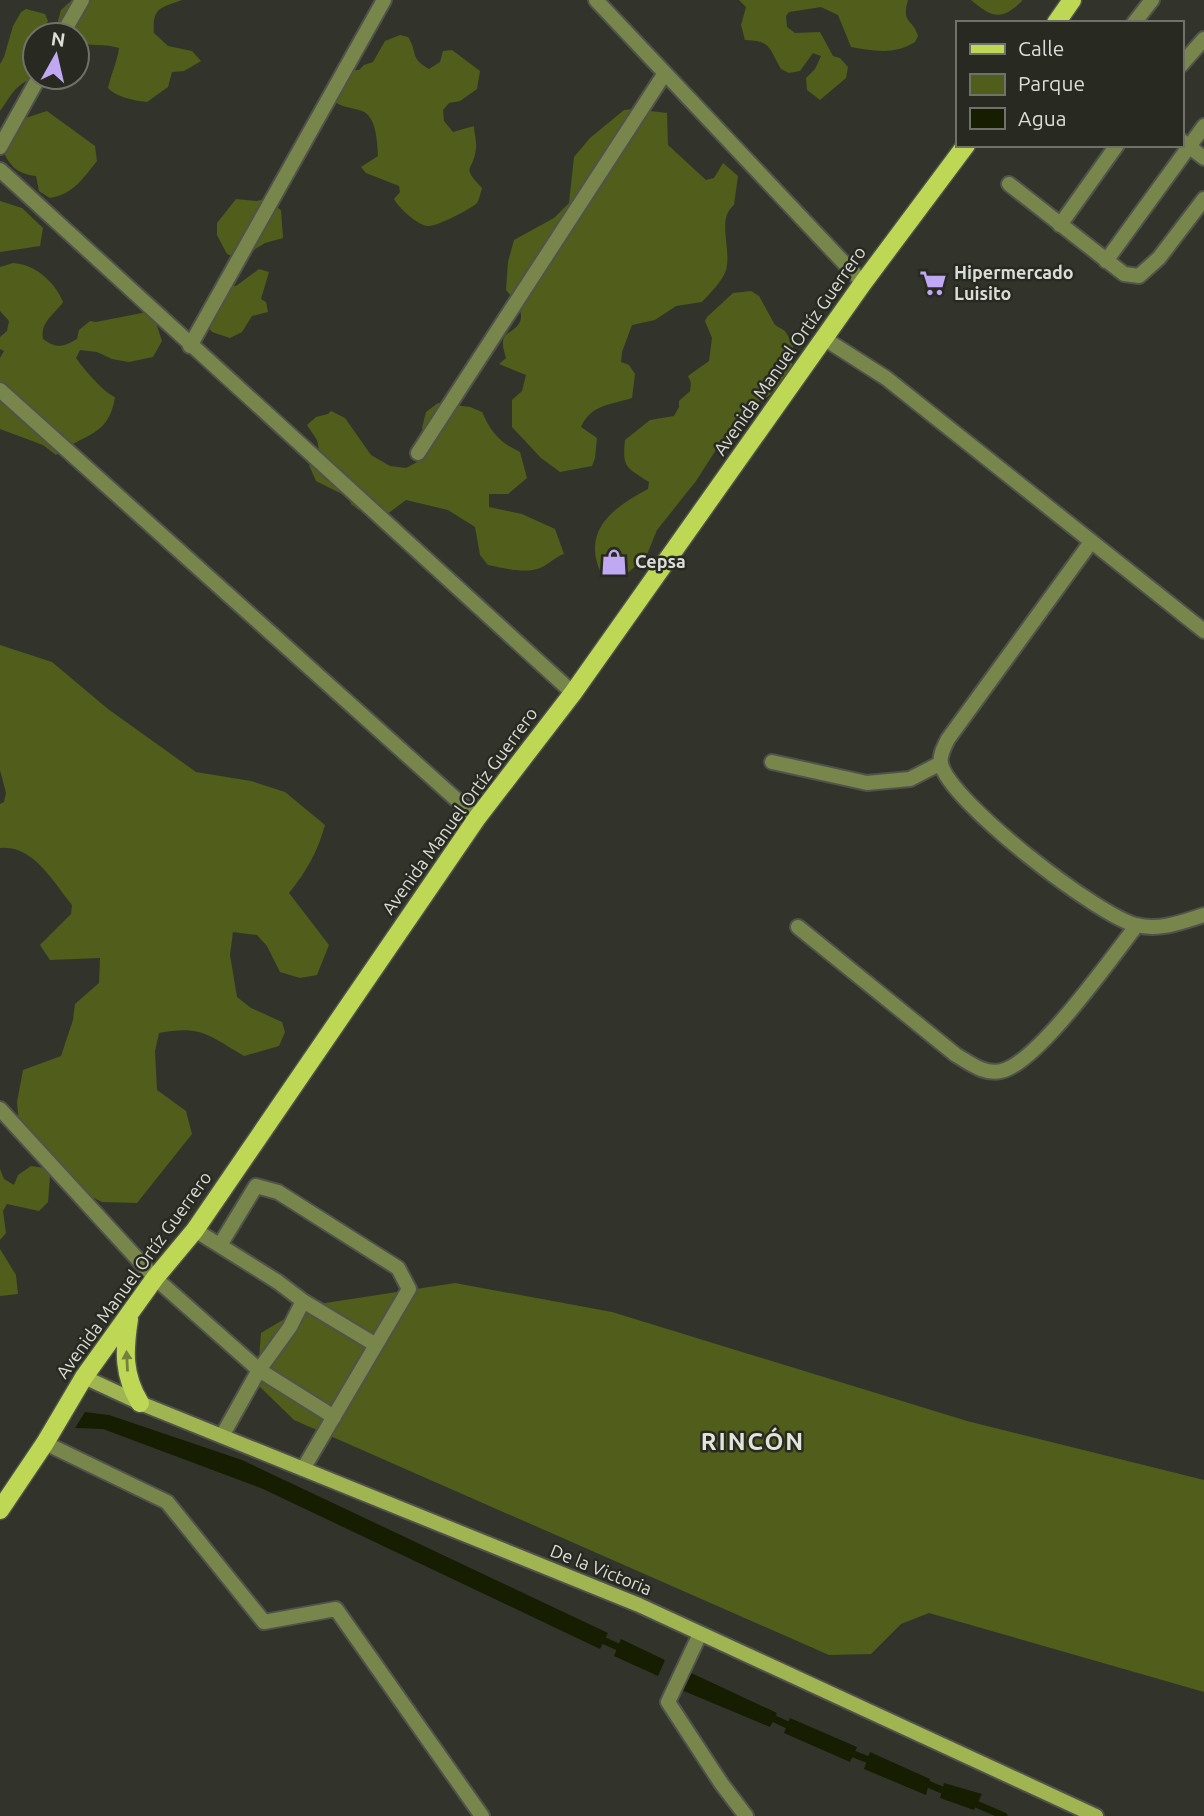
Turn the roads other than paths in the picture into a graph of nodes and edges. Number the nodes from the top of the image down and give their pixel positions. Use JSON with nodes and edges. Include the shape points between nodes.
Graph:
{"nodes":[{"id":1,"x":82,"y":0,"type":"edge"},
{"id":2,"x":384,"y":0,"type":"edge"},
{"id":3,"x":596,"y":0,"type":"edge"},
{"id":4,"x":1072,"y":0,"type":"edge"},
{"id":5,"x":1152,"y":0,"type":"edge"},
{"id":6,"x":70,"y":21,"type":"edge"},
{"id":7,"x":1057,"y":21,"type":"edge"},
{"id":8,"x":1136,"y":21,"type":"edge"},
{"id":9,"x":1204,"y":38,"type":"edge"},
{"id":10,"x":1183,"y":63,"type":"edge"},
{"id":11,"x":665,"y":73,"type":"junction"},
{"id":12,"x":31,"y":91,"type":"edge"},
{"id":13,"x":1204,"y":126,"type":"edge"},
{"id":14,"x":1185,"y":143,"type":"edge"},
{"id":15,"x":0,"y":147,"type":"edge"},
{"id":16,"x":965,"y":147,"type":"edge"},
{"id":17,"x":1117,"y":147,"type":"edge"},
{"id":18,"x":1182,"y":147,"type":"edge"},
{"id":19,"x":1204,"y":158,"type":"edge"},
{"id":20,"x":0,"y":170,"type":"edge"},
{"id":21,"x":1009,"y":184,"type":"dead end"},
{"id":22,"x":1204,"y":199,"type":"edge"},
{"id":23,"x":1060,"y":225,"type":"junction"},
{"id":24,"x":1106,"y":261,"type":"junction"},
{"id":25,"x":863,"y":283,"type":"junction"},
{"id":26,"x":825,"y":339,"type":"junction"},
{"id":27,"x":190,"y":346,"type":"junction"},
{"id":28,"x":0,"y":390,"type":"edge"},
{"id":29,"x":418,"y":453,"type":"dead end"},
{"id":30,"x":1091,"y":542,"type":"junction"},
{"id":31,"x":1204,"y":631,"type":"edge"},
{"id":32,"x":573,"y":693,"type":"junction"},
{"id":33,"x":772,"y":762,"type":"dead end"},
{"id":34,"x":941,"y":764,"type":"junction"},
{"id":35,"x":477,"y":818,"type":"junction"},
{"id":36,"x":1204,"y":915,"type":"edge"},
{"id":37,"x":1137,"y":925,"type":"junction"},
{"id":38,"x":799,"y":927,"type":"dead end"},
{"id":39,"x":0,"y":1109,"type":"edge"},
{"id":40,"x":195,"y":1230,"type":"junction"},
{"id":41,"x":220,"y":1245,"type":"junction"},
{"id":42,"x":155,"y":1278,"type":"junction"},
{"id":43,"x":303,"y":1301,"type":"junction"},
{"id":44,"x":130,"y":1316,"type":"junction"},
{"id":45,"x":376,"y":1345,"type":"junction"},
{"id":46,"x":259,"y":1370,"type":"junction"},
{"id":47,"x":84,"y":1377,"type":"junction"},
{"id":48,"x":140,"y":1403,"type":"junction"},
{"id":49,"x":334,"y":1417,"type":"junction"},
{"id":50,"x":222,"y":1436,"type":"junction"},
{"id":51,"x":45,"y":1443,"type":"junction"},
{"id":52,"x":303,"y":1469,"type":"junction"},
{"id":53,"x":0,"y":1510,"type":"edge"},
{"id":54,"x":699,"y":1634,"type":"junction"},
{"id":55,"x":482,"y":1816,"type":"edge"},
{"id":56,"x":747,"y":1816,"type":"edge"},
{"id":57,"x":1096,"y":1816,"type":"edge"}],
"edges":[{"from":1,"to":6,"type":"street"},
{"from":2,"to":27,"type":"street"},
{"from":3,"to":11,"type":"street"},
{"from":4,"to":7,"type":"main road"},
{"from":5,"to":8,"type":"street"},
{"from":9,"to":10,"type":"street"},
{"from":11,"to":25,"type":"street"},
{"from":11,"to":29,"type":"street"},
{"from":12,"to":15,"type":"street"},
{"from":13,"to":14,"type":"street"},
{"from":14,"to":19,"type":"street"},
{"from":16,"to":25,"type":"main road","name":"Avenida Manuel Ortíz Guerrero"},
{"from":17,"to":23,"type":"street"},
{"from":18,"to":24,"type":"street"},
{"from":20,"to":27,"type":"street"},
{"from":21,"to":23,"type":"street"},
{"from":22,"to":24,"type":"street","via":[[1159,258],[1139,276],[1124,274]]},
{"from":23,"to":24,"type":"street"},
{"from":25,"to":26,"type":"main road","name":"Avenida Manuel Ortíz Guerrero"},
{"from":26,"to":30,"type":"street","via":[[886,378]]},
{"from":26,"to":32,"type":"main road","name":"Avenida Manuel Ortíz Guerrero"},
{"from":27,"to":32,"type":"street"},
{"from":28,"to":35,"type":"street"},
{"from":30,"to":31,"type":"street"},
{"from":30,"to":34,"type":"street","via":[[948,739]]},
{"from":32,"to":35,"type":"main road","name":"Avenida Manuel Ortíz Guerrero"},
{"from":33,"to":34,"type":"street","via":[[867,783],[910,779]]},
{"from":34,"to":37,"type":"street","via":[[948,778],[1000,832],[1087,899]]},
{"from":35,"to":40,"type":"main road","name":"Avenida Manuel Ortíz Guerrero"},
{"from":36,"to":37,"type":"street","via":[[1170,926]]},
{"from":37,"to":38,"type":"street","via":[[1064,1019],[1012,1068],[998,1072],[983,1071],[956,1055]]},
{"from":39,"to":42,"type":"street"},
{"from":40,"to":41,"type":"street"},
{"from":40,"to":42,"type":"main road","name":"Avenida Manuel Ortíz Guerrero"},
{"from":41,"to":43,"type":"street"},
{"from":41,"to":45,"type":"street","via":[[256,1186],[278,1192],[398,1268],[409,1289]]},
{"from":42,"to":44,"type":"main road","name":"Avenida Manuel Ortíz Guerrero"},
{"from":42,"to":46,"type":"street"},
{"from":43,"to":45,"type":"street"},
{"from":43,"to":46,"type":"street"},
{"from":44,"to":47,"type":"main road","name":"Avenida Manuel Ortíz Guerrero"},
{"from":48,"to":44,"type":"main road","one_way":true,"via":[[129,1385],[125,1361]]},
{"from":45,"to":49,"type":"street"},
{"from":46,"to":49,"type":"street"},
{"from":46,"to":50,"type":"street"},
{"from":47,"to":48,"type":"main road","name":"De la Victoria"},
{"from":47,"to":51,"type":"main road","name":"Avenida Manuel Ortíz Guerrero"},
{"from":48,"to":50,"type":"main road","name":"De la Victoria"},
{"from":49,"to":52,"type":"street"},
{"from":50,"to":52,"type":"main road","name":"De la Victoria"},
{"from":51,"to":53,"type":"main road","name":"Avenida Manuel Ortíz Guerrero"},
{"from":51,"to":55,"type":"street","via":[[167,1502],[264,1622],[336,1609]]},
{"from":52,"to":54,"type":"main road","name":"De la Victoria","via":[[639,1605]]},
{"from":54,"to":56,"type":"street","via":[[668,1702]]},
{"from":54,"to":57,"type":"main road","name":"De la Victoria"}]}
